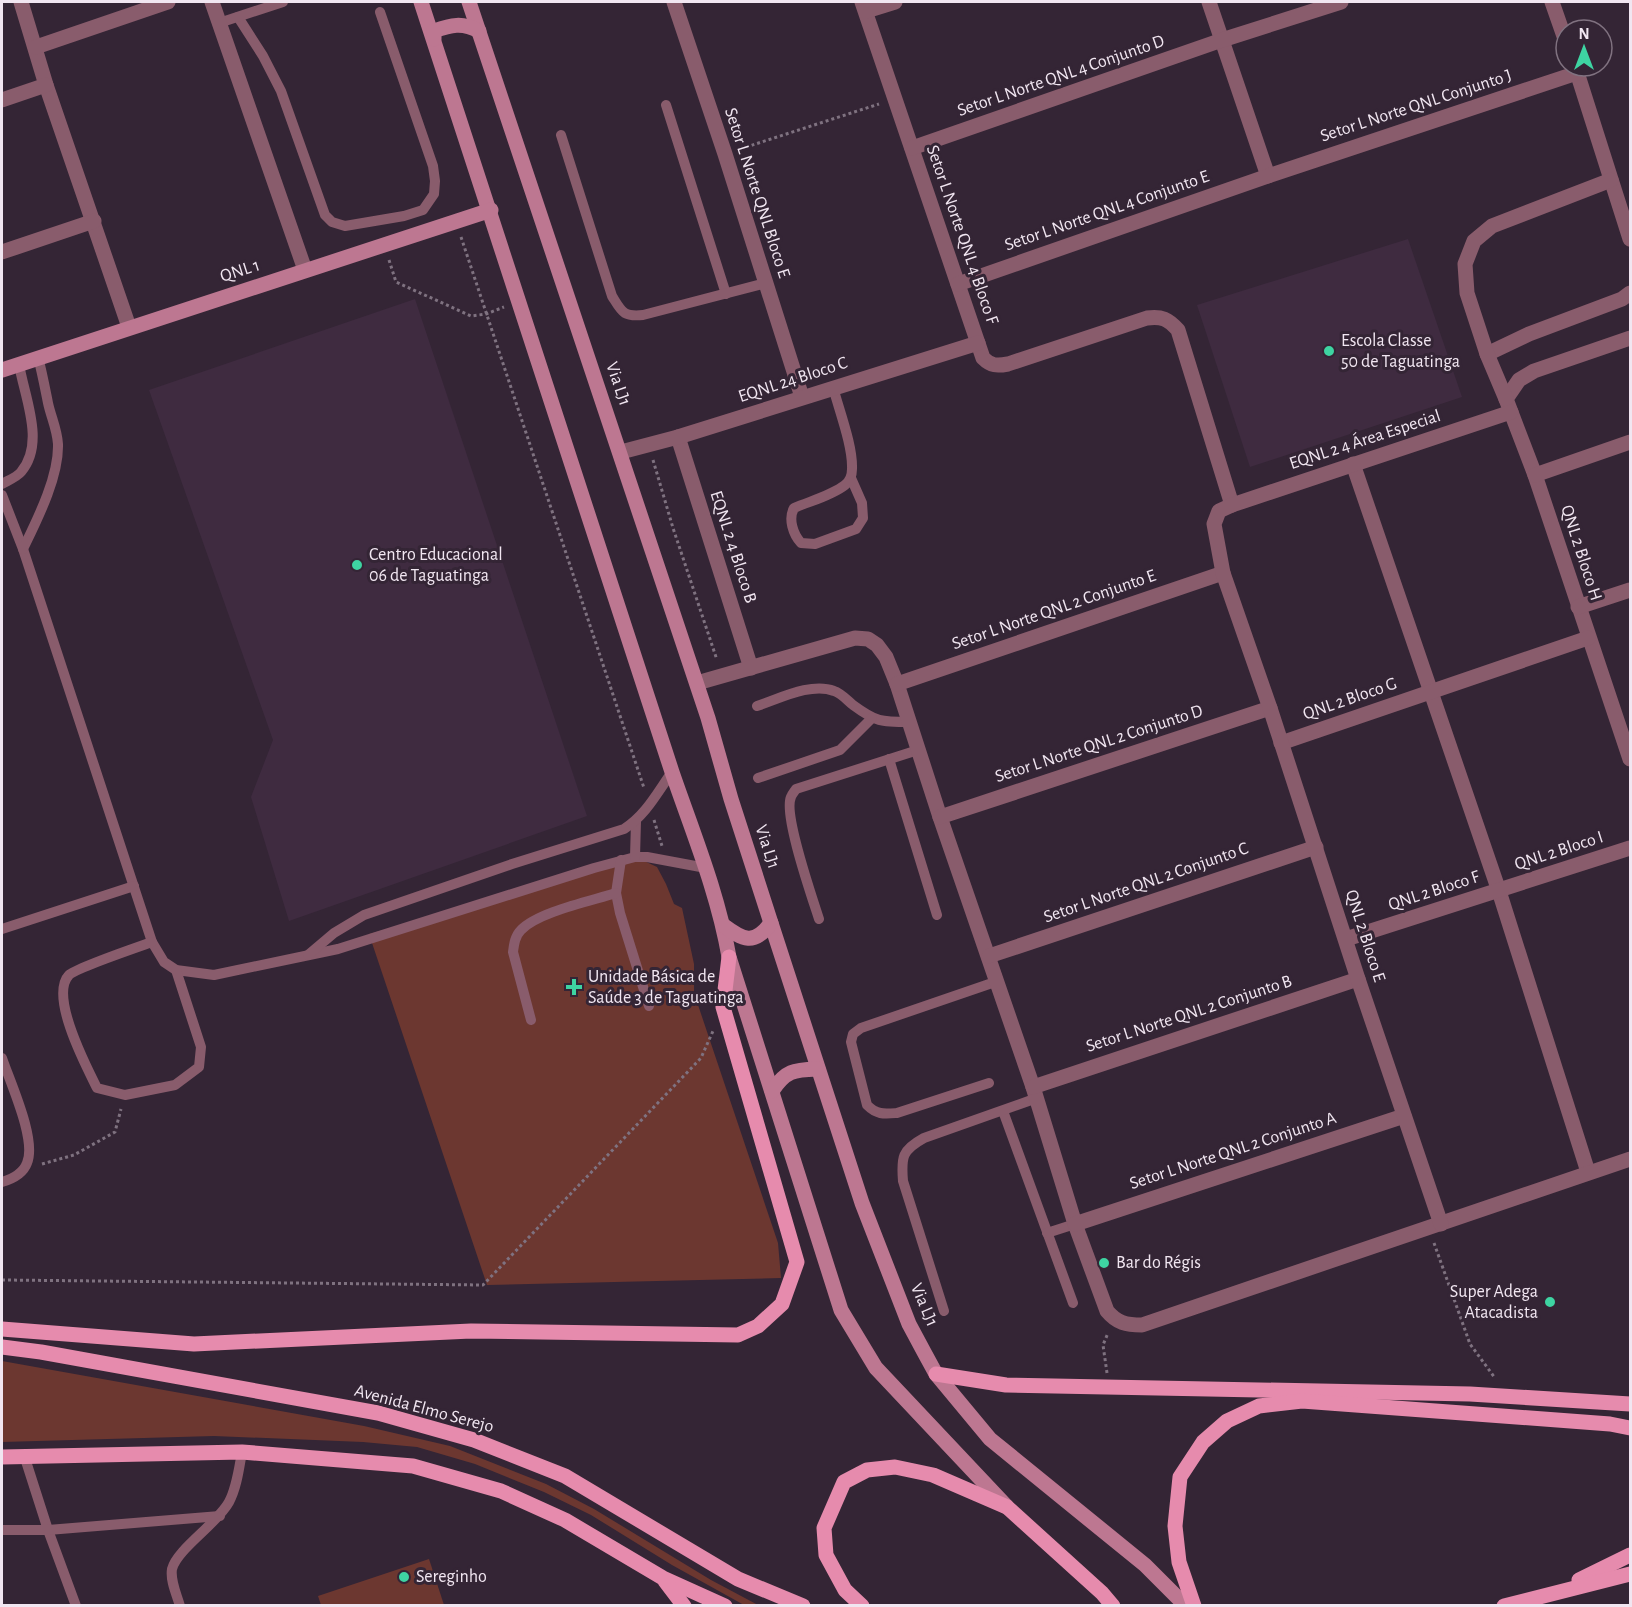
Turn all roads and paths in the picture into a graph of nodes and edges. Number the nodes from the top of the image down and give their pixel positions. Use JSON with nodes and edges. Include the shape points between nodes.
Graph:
{"nodes":[{"id":1,"x":21,"y":2,"type":"edge"},
{"id":2,"x":168,"y":2,"type":"edge"},
{"id":3,"x":212,"y":2,"type":"edge"},
{"id":4,"x":283,"y":2,"type":"edge"},
{"id":5,"x":421,"y":2,"type":"edge"},
{"id":6,"x":469,"y":2,"type":"edge"},
{"id":7,"x":674,"y":2,"type":"edge"},
{"id":8,"x":895,"y":2,"type":"edge"},
{"id":9,"x":1209,"y":2,"type":"edge"},
{"id":10,"x":1341,"y":2,"type":"edge"},
{"id":11,"x":1552,"y":2,"type":"edge"},
{"id":12,"x":864,"y":6,"type":"edge"},
{"id":13,"x":380,"y":12,"type":"dead end"},
{"id":14,"x":238,"y":17,"type":"junction"},
{"id":15,"x":1558,"y":18,"type":"edge"},
{"id":16,"x":219,"y":23,"type":"junction"},
{"id":17,"x":479,"y":31,"type":"junction"},
{"id":18,"x":434,"y":39,"type":"junction"},
{"id":19,"x":1222,"y":40,"type":"junction"},
{"id":20,"x":36,"y":47,"type":"junction"},
{"id":21,"x":1554,"y":77,"type":"edge"},
{"id":22,"x":1579,"y":78,"type":"edge"},
{"id":23,"x":46,"y":85,"type":"junction"},
{"id":24,"x":895,"y":99,"type":"junction"},
{"id":25,"x":2,"y":100,"type":"edge"},
{"id":26,"x":666,"y":105,"type":"dead end"},
{"id":27,"x":561,"y":135,"type":"dead end"},
{"id":28,"x":912,"y":148,"type":"junction"},
{"id":29,"x":725,"y":154,"type":"junction"},
{"id":30,"x":1268,"y":176,"type":"junction"},
{"id":31,"x":1611,"y":180,"type":"junction"},
{"id":32,"x":491,"y":210,"type":"junction"},
{"id":33,"x":94,"y":221,"type":"junction"},
{"id":34,"x":456,"y":222,"type":"junction"},
{"id":35,"x":1630,"y":239,"type":"edge"},
{"id":36,"x":384,"y":245,"type":"junction"},
{"id":37,"x":2,"y":252,"type":"edge"},
{"id":38,"x":304,"y":270,"type":"junction"},
{"id":39,"x":766,"y":283,"type":"junction"},
{"id":40,"x":958,"y":284,"type":"junction"},
{"id":41,"x":1630,"y":293,"type":"edge"},
{"id":42,"x":726,"y":294,"type":"junction"},
{"id":43,"x":520,"y":301,"type":"junction"},
{"id":44,"x":486,"y":314,"type":"junction"},
{"id":45,"x":129,"y":327,"type":"junction"},
{"id":46,"x":1630,"y":338,"type":"edge"},
{"id":47,"x":978,"y":343,"type":"junction"},
{"id":48,"x":1487,"y":354,"type":"junction"},
{"id":49,"x":38,"y":357,"type":"junction"},
{"id":50,"x":19,"y":364,"type":"junction"},
{"id":51,"x":2,"y":370,"type":"edge"},
{"id":52,"x":833,"y":387,"type":"junction"},
{"id":53,"x":802,"y":397,"type":"junction"},
{"id":54,"x":1509,"y":405,"type":"junction"},
{"id":55,"x":678,"y":437,"type":"junction"},
{"id":56,"x":1630,"y":442,"type":"edge"},
{"id":57,"x":648,"y":445,"type":"junction"},
{"id":58,"x":621,"y":452,"type":"junction"},
{"id":59,"x":1353,"y":464,"type":"junction"},
{"id":60,"x":1535,"y":475,"type":"junction"},
{"id":61,"x":851,"y":478,"type":"junction"},
{"id":62,"x":2,"y":484,"type":"edge"},
{"id":63,"x":2,"y":495,"type":"edge"},
{"id":64,"x":1225,"y":508,"type":"junction"},
{"id":65,"x":22,"y":549,"type":"junction"},
{"id":66,"x":1223,"y":573,"type":"junction"},
{"id":67,"x":1630,"y":590,"type":"edge"},
{"id":68,"x":1578,"y":607,"type":"junction"},
{"id":69,"x":1588,"y":638,"type":"junction"},
{"id":70,"x":751,"y":668,"type":"junction"},
{"id":71,"x":722,"y":676,"type":"junction"},
{"id":72,"x":696,"y":683,"type":"junction"},
{"id":73,"x":897,"y":684,"type":"junction"},
{"id":74,"x":1431,"y":691,"type":"junction"},
{"id":75,"x":757,"y":706,"type":"dead end"},
{"id":76,"x":1270,"y":708,"type":"junction"},
{"id":77,"x":872,"y":718,"type":"junction"},
{"id":78,"x":909,"y":722,"type":"junction"},
{"id":79,"x":1627,"y":740,"type":"edge"},
{"id":80,"x":1281,"y":743,"type":"junction"},
{"id":81,"x":918,"y":750,"type":"junction"},
{"id":82,"x":889,"y":759,"type":"junction"},
{"id":83,"x":1630,"y":759,"type":"edge"},
{"id":84,"x":672,"y":772,"type":"junction"},
{"id":85,"x":759,"y":778,"type":"dead end"},
{"id":86,"x":650,"y":806,"type":"junction"},
{"id":87,"x":940,"y":817,"type":"junction"},
{"id":88,"x":636,"y":821,"type":"junction"},
{"id":89,"x":1316,"y":847,"type":"junction"},
{"id":90,"x":1630,"y":848,"type":"edge"},
{"id":91,"x":635,"y":857,"type":"junction"},
{"id":92,"x":621,"y":860,"type":"junction"},
{"id":93,"x":667,"y":862,"type":"junction"},
{"id":94,"x":706,"y":868,"type":"junction"},
{"id":95,"x":134,"y":886,"type":"junction"},
{"id":96,"x":1499,"y":891,"type":"junction"},
{"id":97,"x":616,"y":893,"type":"junction"},
{"id":98,"x":937,"y":915,"type":"dead end"},
{"id":99,"x":819,"y":919,"type":"dead end"},
{"id":100,"x":771,"y":923,"type":"junction"},
{"id":101,"x":723,"y":924,"type":"junction"},
{"id":102,"x":2,"y":929,"type":"edge"},
{"id":103,"x":1346,"y":939,"type":"junction"},
{"id":104,"x":152,"y":942,"type":"junction"},
{"id":105,"x":308,"y":956,"type":"junction"},
{"id":106,"x":989,"y":956,"type":"junction"},
{"id":107,"x":729,"y":957,"type":"junction"},
{"id":108,"x":176,"y":970,"type":"junction"},
{"id":109,"x":1358,"y":980,"type":"junction"},
{"id":110,"x":998,"y":981,"type":"junction"},
{"id":111,"x":650,"y":1006,"type":"dead end"},
{"id":112,"x":723,"y":1007,"type":"junction"},
{"id":113,"x":531,"y":1020,"type":"dead end"},
{"id":114,"x":2,"y":1058,"type":"edge"},
{"id":115,"x":818,"y":1069,"type":"junction"},
{"id":116,"x":989,"y":1083,"type":"dead end"},
{"id":117,"x":772,"y":1090,"type":"junction"},
{"id":118,"x":1035,"y":1093,"type":"junction"},
{"id":119,"x":125,"y":1095,"type":"junction"},
{"id":120,"x":1003,"y":1111,"type":"junction"},
{"id":121,"x":1404,"y":1116,"type":"junction"},
{"id":122,"x":1630,"y":1159,"type":"edge"},
{"id":123,"x":23,"y":1170,"type":"junction"},
{"id":124,"x":1588,"y":1172,"type":"junction"},
{"id":125,"x":2,"y":1182,"type":"edge"},
{"id":126,"x":1075,"y":1224,"type":"junction"},
{"id":127,"x":1435,"y":1226,"type":"junction"},
{"id":128,"x":1047,"y":1233,"type":"junction"},
{"id":129,"x":2,"y":1280,"type":"edge"},
{"id":130,"x":1072,"y":1303,"type":"dead end"},
{"id":131,"x":944,"y":1311,"type":"dead end"},
{"id":132,"x":1114,"y":1320,"type":"junction"},
{"id":133,"x":2,"y":1329,"type":"edge"},
{"id":134,"x":2,"y":1347,"type":"edge"},
{"id":135,"x":936,"y":1374,"type":"junction"},
{"id":136,"x":1110,"y":1386,"type":"junction"},
{"id":137,"x":1509,"y":1396,"type":"junction"},
{"id":138,"x":1630,"y":1404,"type":"edge"},
{"id":139,"x":1630,"y":1428,"type":"edge"},
{"id":140,"x":242,"y":1452,"type":"junction"},
{"id":141,"x":24,"y":1455,"type":"junction"},
{"id":142,"x":2,"y":1457,"type":"edge"},
{"id":143,"x":1007,"y":1507,"type":"junction"},
{"id":144,"x":220,"y":1516,"type":"junction"},
{"id":145,"x":2,"y":1530,"type":"edge"},
{"id":146,"x":48,"y":1530,"type":"junction"},
{"id":147,"x":1630,"y":1555,"type":"edge"},
{"id":148,"x":1630,"y":1574,"type":"edge"},
{"id":149,"x":663,"y":1578,"type":"junction"},
{"id":150,"x":1554,"y":1592,"type":"junction"},
{"id":151,"x":76,"y":1605,"type":"edge"},
{"id":152,"x":180,"y":1605,"type":"edge"},
{"id":153,"x":684,"y":1605,"type":"edge"},
{"id":154,"x":725,"y":1605,"type":"edge"},
{"id":155,"x":803,"y":1605,"type":"edge"},
{"id":156,"x":862,"y":1605,"type":"edge"},
{"id":157,"x":1113,"y":1605,"type":"edge"},
{"id":158,"x":1186,"y":1605,"type":"edge"},
{"id":159,"x":1194,"y":1605,"type":"edge"},
{"id":160,"x":1504,"y":1605,"type":"edge"}],
"edges":[{"from":1,"to":20,"type":"street"},
{"from":2,"to":20,"type":"street"},
{"from":3,"to":16,"type":"street"},
{"from":4,"to":14,"type":"lane"},
{"from":5,"to":18,"type":"main road"},
{"from":6,"to":17,"type":"main road","name":"Via LJ1"},
{"from":7,"to":29,"type":"street","name":"Setor L Norte QNL Bloco E"},
{"from":8,"to":12,"type":"street"},
{"from":9,"to":19,"type":"street"},
{"from":10,"to":19,"type":"street","name":"Setor L Norte QNL 4 Conjunto D"},
{"from":11,"to":15,"type":"street"},
{"from":12,"to":24,"type":"street","name":"Setor L Norte QNL 4 Bloco F"},
{"from":13,"to":14,"type":"lane","via":[[433,166],[434,194],[423,210],[345,226],[332,222],[326,215],[281,91]]},
{"from":14,"to":16,"type":"lane"},
{"from":16,"to":38,"type":"street"},
{"from":17,"to":18,"type":"main road","via":[[454,24],[434,31]]},
{"from":17,"to":58,"type":"main road","name":"Via LJ1"},
{"from":18,"to":32,"type":"main road"},
{"from":19,"to":28,"type":"street","name":"Setor L Norte QNL 4 Conjunto D"},
{"from":19,"to":30,"type":"street"},
{"from":20,"to":23,"type":"street"},
{"from":21,"to":30,"type":"street","name":"Setor L Norte QNL Conjunto J"},
{"from":22,"to":31,"type":"street"},
{"from":23,"to":25,"type":"street"},
{"from":23,"to":33,"type":"street"},
{"from":24,"to":28,"type":"street","name":"Setor L Norte QNL 4 Bloco F"},
{"from":24,"to":29,"type":"path"},
{"from":26,"to":42,"type":"lane"},
{"from":27,"to":42,"type":"lane","via":[[612,296],[621,310],[630,316],[643,315]]},
{"from":28,"to":40,"type":"street","name":"Setor L Norte QNL 4 Bloco F"},
{"from":29,"to":39,"type":"street","name":"Setor L Norte QNL Bloco E"},
{"from":30,"to":40,"type":"street","name":"Setor L Norte QNL 4 Conjunto E"},
{"from":31,"to":35,"type":"street"},
{"from":31,"to":48,"type":"street","via":[[1492,226],[1474,241],[1465,264],[1467,293]]},
{"from":32,"to":34,"type":"main road","name":"QNL 1"},
{"from":32,"to":43,"type":"main road"},
{"from":33,"to":37,"type":"street"},
{"from":33,"to":45,"type":"street"},
{"from":34,"to":36,"type":"main road","name":"QNL 1"},
{"from":34,"to":44,"type":"path"},
{"from":36,"to":38,"type":"main road","name":"QNL 1"},
{"from":36,"to":44,"type":"path","via":[[396,282],[471,316]]},
{"from":38,"to":45,"type":"main road","name":"QNL 1"},
{"from":39,"to":42,"type":"lane"},
{"from":39,"to":53,"type":"street","name":"Setor L Norte QNL Bloco E"},
{"from":40,"to":47,"type":"street","name":"Setor L Norte QNL 4 Bloco F"},
{"from":41,"to":48,"type":"street"},
{"from":43,"to":44,"type":"path"},
{"from":43,"to":84,"type":"main road"},
{"from":44,"to":86,"type":"path"},
{"from":45,"to":49,"type":"main road","name":"QNL 1"},
{"from":46,"to":54,"type":"street","via":[[1534,371],[1519,380]]},
{"from":47,"to":52,"type":"street","name":"EQNL 24 Bloco C"},
{"from":47,"to":64,"type":"street","name":"Setor L Norte QNL 4 Bloco F","via":[[983,358],[997,366],[1147,318],[1170,321],[1178,330]]},
{"from":48,"to":54,"type":"street"},
{"from":49,"to":50,"type":"main road","name":"QNL 1"},
{"from":49,"to":65,"type":"lane","via":[[58,447],[43,508]]},
{"from":50,"to":51,"type":"main road","name":"QNL 1"},
{"from":50,"to":62,"type":"lane","via":[[33,437],[31,454],[21,473]]},
{"from":52,"to":53,"type":"street","name":"EQNL 24 Bloco C"},
{"from":52,"to":61,"type":"lane","via":[[851,458]]},
{"from":53,"to":55,"type":"street","name":"EQNL 24 Bloco C"},
{"from":54,"to":59,"type":"street","name":"EQNL 2 4 Área Especial"},
{"from":54,"to":60,"type":"street","name":"QNL 2 Bloco H"},
{"from":55,"to":57,"type":"street","name":"EQNL 24 Bloco C"},
{"from":55,"to":70,"type":"street","name":"EQNL 2 4 Bloco B"},
{"from":56,"to":60,"type":"street"},
{"from":57,"to":58,"type":"street","name":"EQNL 24 Bloco C"},
{"from":57,"to":71,"type":"path"},
{"from":58,"to":72,"type":"main road","name":"Via LJ1"},
{"from":59,"to":64,"type":"street","name":"EQNL 2 4 Área Especial"},
{"from":59,"to":74,"type":"street"},
{"from":60,"to":68,"type":"street","name":"QNL 2 Bloco H"},
{"from":61,"to":61,"type":"lane","via":[[833,492],[794,508],[791,523],[801,543],[815,544],[856,529],[863,518],[862,503]]},
{"from":63,"to":65,"type":"lane"},
{"from":64,"to":66,"type":"street","name":"QNL 2 Bloco E","via":[[1214,524]]},
{"from":65,"to":95,"type":"lane"},
{"from":66,"to":73,"type":"street","name":"Setor L Norte QNL 2 Conjunto E"},
{"from":66,"to":76,"type":"street","name":"QNL 2 Bloco E"},
{"from":67,"to":68,"type":"street"},
{"from":68,"to":69,"type":"street","name":"QNL 2 Bloco H"},
{"from":69,"to":74,"type":"street","name":"QNL 2 Bloco G"},
{"from":69,"to":79,"type":"street","name":"QNL 2 Bloco H"},
{"from":70,"to":71,"type":"street"},
{"from":70,"to":73,"type":"street","via":[[855,638],[868,639],[886,657]]},
{"from":71,"to":72,"type":"street"},
{"from":72,"to":100,"type":"main road","name":"Via LJ1"},
{"from":73,"to":78,"type":"street"},
{"from":74,"to":80,"type":"street","name":"QNL 2 Bloco G"},
{"from":74,"to":96,"type":"street"},
{"from":75,"to":77,"type":"lane","via":[[821,688],[835,691]]},
{"from":76,"to":80,"type":"street","name":"QNL 2 Bloco E"},
{"from":76,"to":87,"type":"street","name":"Setor L Norte QNL 2 Conjunto D"},
{"from":77,"to":78,"type":"lane"},
{"from":77,"to":85,"type":"lane","via":[[840,750]]},
{"from":78,"to":81,"type":"street"},
{"from":79,"to":83,"type":"street","name":"QNL 2 Bloco H"},
{"from":80,"to":89,"type":"street","name":"QNL 2 Bloco E"},
{"from":81,"to":82,"type":"lane"},
{"from":81,"to":87,"type":"street"},
{"from":82,"to":98,"type":"lane"},
{"from":82,"to":99,"type":"lane","via":[[796,789],[790,797],[793,832]]},
{"from":84,"to":86,"type":"lane"},
{"from":84,"to":94,"type":"main road"},
{"from":86,"to":88,"type":"lane"},
{"from":86,"to":93,"type":"path"},
{"from":87,"to":106,"type":"street"},
{"from":88,"to":91,"type":"lane"},
{"from":88,"to":105,"type":"lane","via":[[624,829],[364,915],[334,933]]},
{"from":89,"to":103,"type":"street","name":"QNL 2 Bloco E"},
{"from":89,"to":106,"type":"street","name":"Setor L Norte QNL 2 Conjunto C"},
{"from":90,"to":96,"type":"street","name":"QNL 2 Bloco I"},
{"from":91,"to":92,"type":"lane"},
{"from":91,"to":93,"type":"lane"},
{"from":92,"to":97,"type":"lane"},
{"from":92,"to":105,"type":"lane"},
{"from":93,"to":94,"type":"lane"},
{"from":94,"to":101,"type":"main road"},
{"from":95,"to":102,"type":"lane"},
{"from":95,"to":104,"type":"lane"},
{"from":96,"to":103,"type":"street","name":"QNL 2 Bloco F"},
{"from":96,"to":124,"type":"street"},
{"from":97,"to":111,"type":"lane"},
{"from":97,"to":113,"type":"lane","via":[[533,920],[520,931],[513,952]]},
{"from":100,"to":101,"type":"main road","via":[[762,934],[746,939]]},
{"from":100,"to":115,"type":"main road","name":"Via LJ1"},
{"from":101,"to":107,"type":"main road"},
{"from":103,"to":109,"type":"street","name":"QNL 2 Bloco E"},
{"from":104,"to":108,"type":"lane","via":[[164,962]]},
{"from":104,"to":119,"type":"lane","via":[[70,974],[62,986],[80,1056],[97,1088]]},
{"from":105,"to":108,"type":"lane","via":[[214,975]]},
{"from":106,"to":110,"type":"street"},
{"from":107,"to":112,"type":"main road"},
{"from":107,"to":117,"type":"main road"},
{"from":108,"to":119,"type":"lane","via":[[201,1047],[199,1067],[175,1085]]},
{"from":109,"to":118,"type":"street","name":"Setor L Norte QNL 2 Conjunto B"},
{"from":109,"to":121,"type":"street","name":"QNL 2 Bloco E"},
{"from":110,"to":116,"type":"lane","via":[[861,1028],[853,1034],[851,1042],[867,1105],[874,1112],[897,1113]]},
{"from":110,"to":118,"type":"street"},
{"from":112,"to":129,"type":"path","via":[[702,1058],[483,1285]]},
{"from":112,"to":133,"type":"main road","via":[[797,1262],[782,1304],[758,1326],[738,1335],[471,1331],[194,1344]]},
{"from":114,"to":123,"type":"lane","via":[[28,1135],[30,1151]]},
{"from":115,"to":117,"type":"main road","via":[[789,1072]]},
{"from":115,"to":135,"type":"main road","name":"Via LJ1","via":[[862,1203],[904,1313]]},
{"from":117,"to":143,"type":"main road","via":[[841,1310],[876,1368]]},
{"from":118,"to":120,"type":"lane"},
{"from":118,"to":126,"type":"street"},
{"from":119,"to":123,"type":"path","via":[[115,1132],[74,1155]]},
{"from":120,"to":128,"type":"lane"},
{"from":120,"to":131,"type":"lane","via":[[924,1138],[904,1153],[903,1181]]},
{"from":121,"to":126,"type":"street","name":"Setor L Norte QNL 2 Conjunto A"},
{"from":121,"to":127,"type":"street","name":"QNL 2 Bloco E"},
{"from":122,"to":124,"type":"street"},
{"from":123,"to":125,"type":"lane"},
{"from":124,"to":127,"type":"street"},
{"from":126,"to":128,"type":"lane"},
{"from":126,"to":132,"type":"street","via":[[1107,1311]]},
{"from":127,"to":132,"type":"street","via":[[1142,1325]]},
{"from":127,"to":137,"type":"path","via":[[1470,1344]]},
{"from":128,"to":130,"type":"lane"},
{"from":132,"to":136,"type":"path","via":[[1103,1346]]},
{"from":134,"to":155,"type":"main road","name":"Avenida Elmo Serejo","via":[[378,1413],[474,1440],[566,1476],[738,1579]]},
{"from":135,"to":136,"type":"main road","via":[[1006,1385]]},
{"from":135,"to":158,"type":"main road","name":"Via LJ1","via":[[990,1439],[1145,1565]]},
{"from":136,"to":137,"type":"main road"},
{"from":137,"to":138,"type":"main road"},
{"from":139,"to":159,"type":"main road","via":[[1302,1401],[1258,1406],[1227,1421],[1203,1442],[1180,1477],[1175,1526],[1179,1562]]},
{"from":140,"to":141,"type":"main road"},
{"from":140,"to":144,"type":"lane","via":[[230,1500]]},
{"from":140,"to":149,"type":"main road","via":[[413,1466],[501,1491],[565,1520]]},
{"from":141,"to":142,"type":"main road"},
{"from":141,"to":146,"type":"lane"},
{"from":143,"to":156,"type":"main road","via":[[933,1475],[894,1467],[867,1470],[844,1482],[824,1528],[826,1555],[845,1590]]},
{"from":143,"to":157,"type":"main road"},
{"from":144,"to":146,"type":"lane"},
{"from":144,"to":152,"type":"lane","via":[[176,1559],[172,1580]]},
{"from":145,"to":146,"type":"lane"},
{"from":146,"to":151,"type":"lane"},
{"from":147,"to":150,"type":"main road"},
{"from":148,"to":150,"type":"main road"},
{"from":149,"to":153,"type":"main road"},
{"from":149,"to":154,"type":"main road"},
{"from":150,"to":160,"type":"main road"}]}
